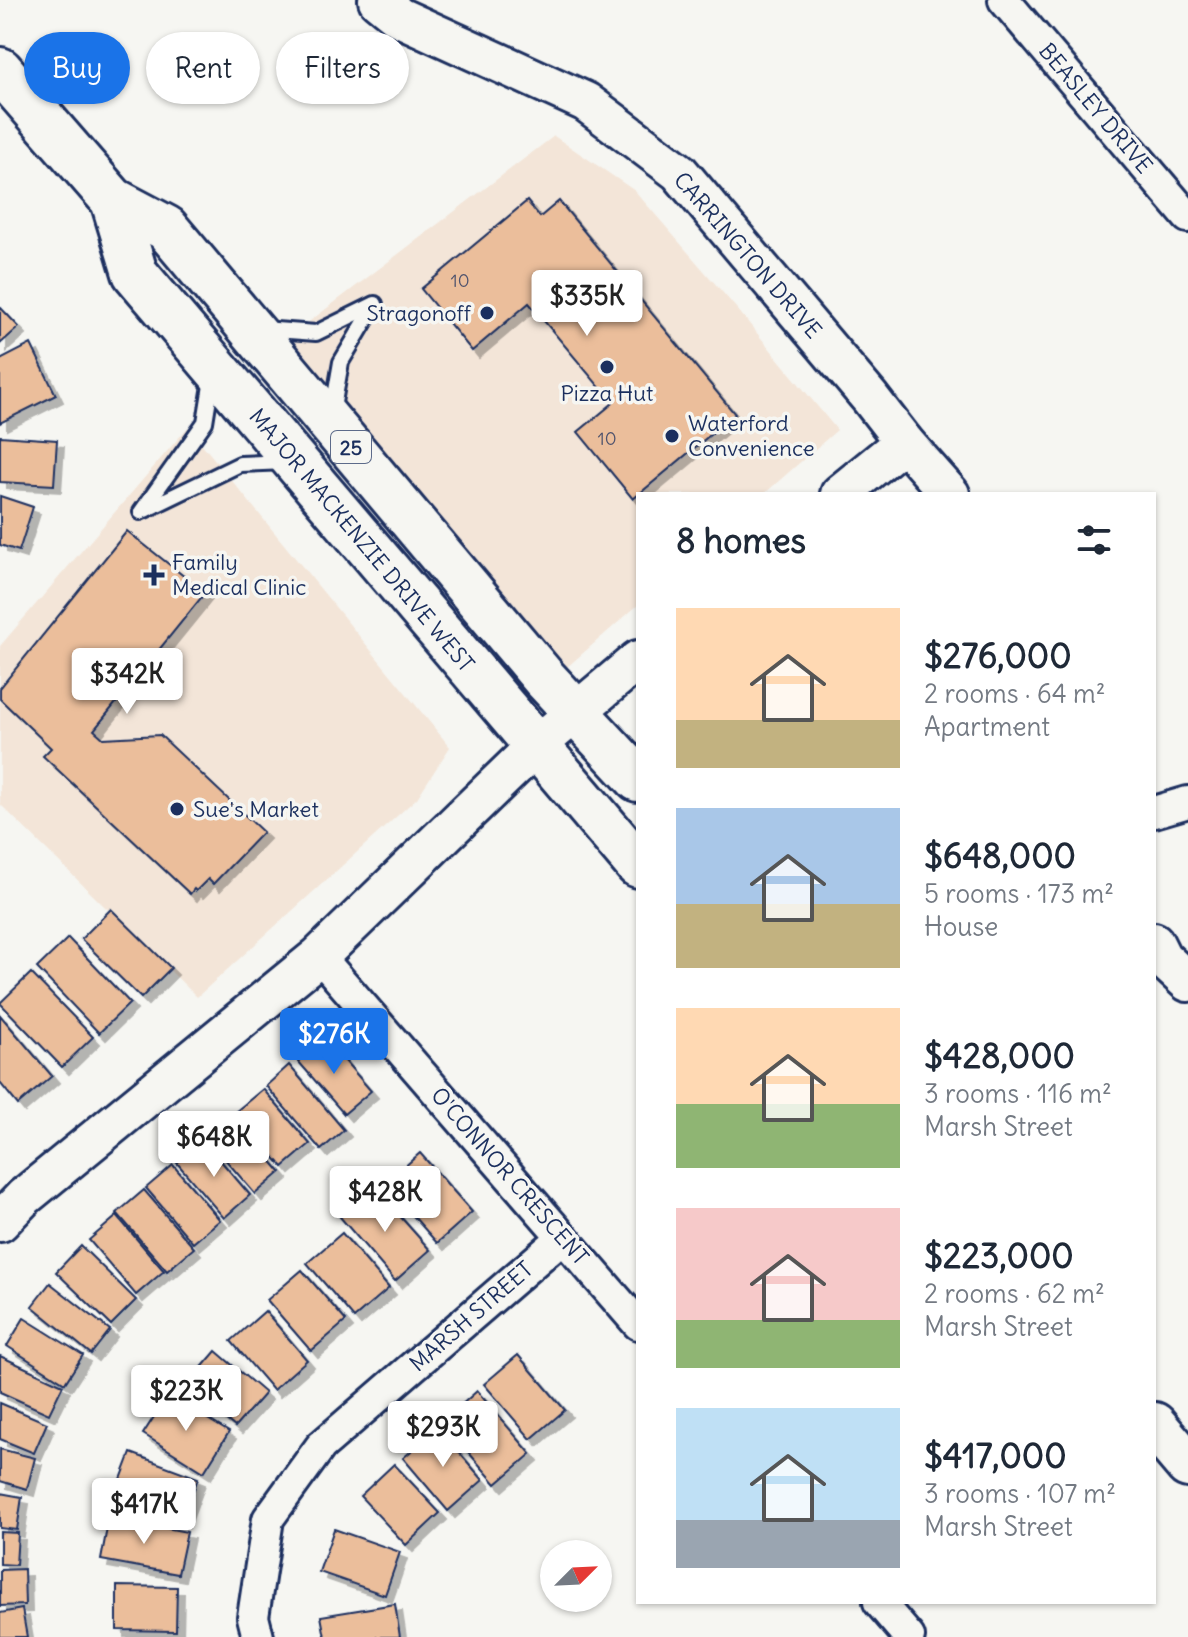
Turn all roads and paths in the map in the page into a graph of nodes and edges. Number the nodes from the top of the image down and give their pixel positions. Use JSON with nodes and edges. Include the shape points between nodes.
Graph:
{"nodes":[{"id":1,"x":378,"y":0,"type":"edge"},
{"id":2,"x":1004,"y":0,"type":"edge"},
{"id":3,"x":0,"y":70,"type":"edge"},
{"id":4,"x":113,"y":200,"type":"junction"},
{"id":5,"x":1188,"y":217,"type":"edge"},
{"id":6,"x":251,"y":329,"type":"junction"},
{"id":7,"x":214,"y":366,"type":"junction"},
{"id":8,"x":331,"y":423,"type":"junction"},
{"id":9,"x":904,"y":442,"type":"junction"},
{"id":10,"x":295,"y":461,"type":"junction"},
{"id":11,"x":842,"y":492,"type":"edge"},
{"id":12,"x":948,"y":492,"type":"edge"},
{"id":13,"x":636,"y":662,"type":"edge"},
{"id":14,"x":576,"y":711,"type":"junction"},
{"id":15,"x":537,"y":745,"type":"junction"},
{"id":16,"x":636,"y":777,"type":"edge"},
{"id":17,"x":1188,"y":802,"type":"edge"},
{"id":18,"x":1156,"y":811,"type":"edge"},
{"id":19,"x":636,"y":863,"type":"edge"},
{"id":20,"x":1156,"y":946,"type":"edge"},
{"id":21,"x":319,"y":956,"type":"junction"},
{"id":22,"x":1188,"y":982,"type":"edge"},
{"id":23,"x":0,"y":1222,"type":"edge"},
{"id":24,"x":563,"y":1237,"type":"junction"},
{"id":25,"x":636,"y":1322,"type":"edge"},
{"id":26,"x":1156,"y":1427,"type":"edge"},
{"id":27,"x":1188,"y":1465,"type":"edge"},
{"id":28,"x":881,"y":1604,"type":"edge"},
{"id":29,"x":258,"y":1637,"type":"edge"},
{"id":30,"x":909,"y":1637,"type":"edge"}],
"edges":[{"from":1,"to":9,"type":"street","name":"CARRINGTON DRIVE","via":[[399,17],[586,102],[679,172]]},
{"from":2,"to":5,"type":"street","name":"BEASLEY DRIVE"},
{"from":3,"to":4,"type":"main road","name":"MAJOR MACKENZIE DRIVE WEST","number":"25"},
{"from":4,"to":6,"type":"main road","name":"MAJOR MACKENZIE DRIVE WEST","number":"25","via":[[166,228]]},
{"from":4,"to":7,"type":"main road","name":"MAJOR MACKENZIE DRIVE WEST","number":"25","via":[[135,273]]},
{"from":6,"to":8,"type":"main road","name":"MAJOR MACKENZIE DRIVE WEST","number":"25"},
{"from":6,"to":8,"type":"lane","via":[[316,333],[375,304],[341,362]]},
{"from":7,"to":10,"type":"main road","name":"MAJOR MACKENZIE DRIVE WEST","number":"25"},
{"from":7,"to":10,"type":"lane","via":[[205,422],[141,512],[240,464]]},
{"from":8,"to":14,"type":"main road","name":"MAJOR MACKENZIE DRIVE WEST","number":"25"},
{"from":9,"to":11,"type":"street"},
{"from":9,"to":12,"type":"street","name":"CARRINGTON DRIVE"},
{"from":10,"to":15,"type":"main road","name":"MAJOR MACKENZIE DRIVE WEST","number":"25"},
{"from":13,"to":14,"type":"street"},
{"from":14,"to":15,"type":"street"},
{"from":14,"to":16,"type":"main road","name":"MAJOR MACKENZIE DRIVE WEST","number":"25"},
{"from":15,"to":19,"type":"main road","name":"MAJOR MACKENZIE DRIVE WEST","number":"25"},
{"from":15,"to":21,"type":"street"},
{"from":17,"to":18,"type":"street"},
{"from":20,"to":22,"type":"street"},
{"from":21,"to":23,"type":"street"},
{"from":21,"to":24,"type":"street","name":"O'CONNOR CRESCENT"},
{"from":24,"to":25,"type":"street","name":"O'CONNOR CRESCENT"},
{"from":24,"to":29,"type":"street","name":"MARSH STREET","via":[[321,1446],[268,1519],[253,1617]]},
{"from":26,"to":27,"type":"main road"},
{"from":28,"to":30,"type":"street"}]}
